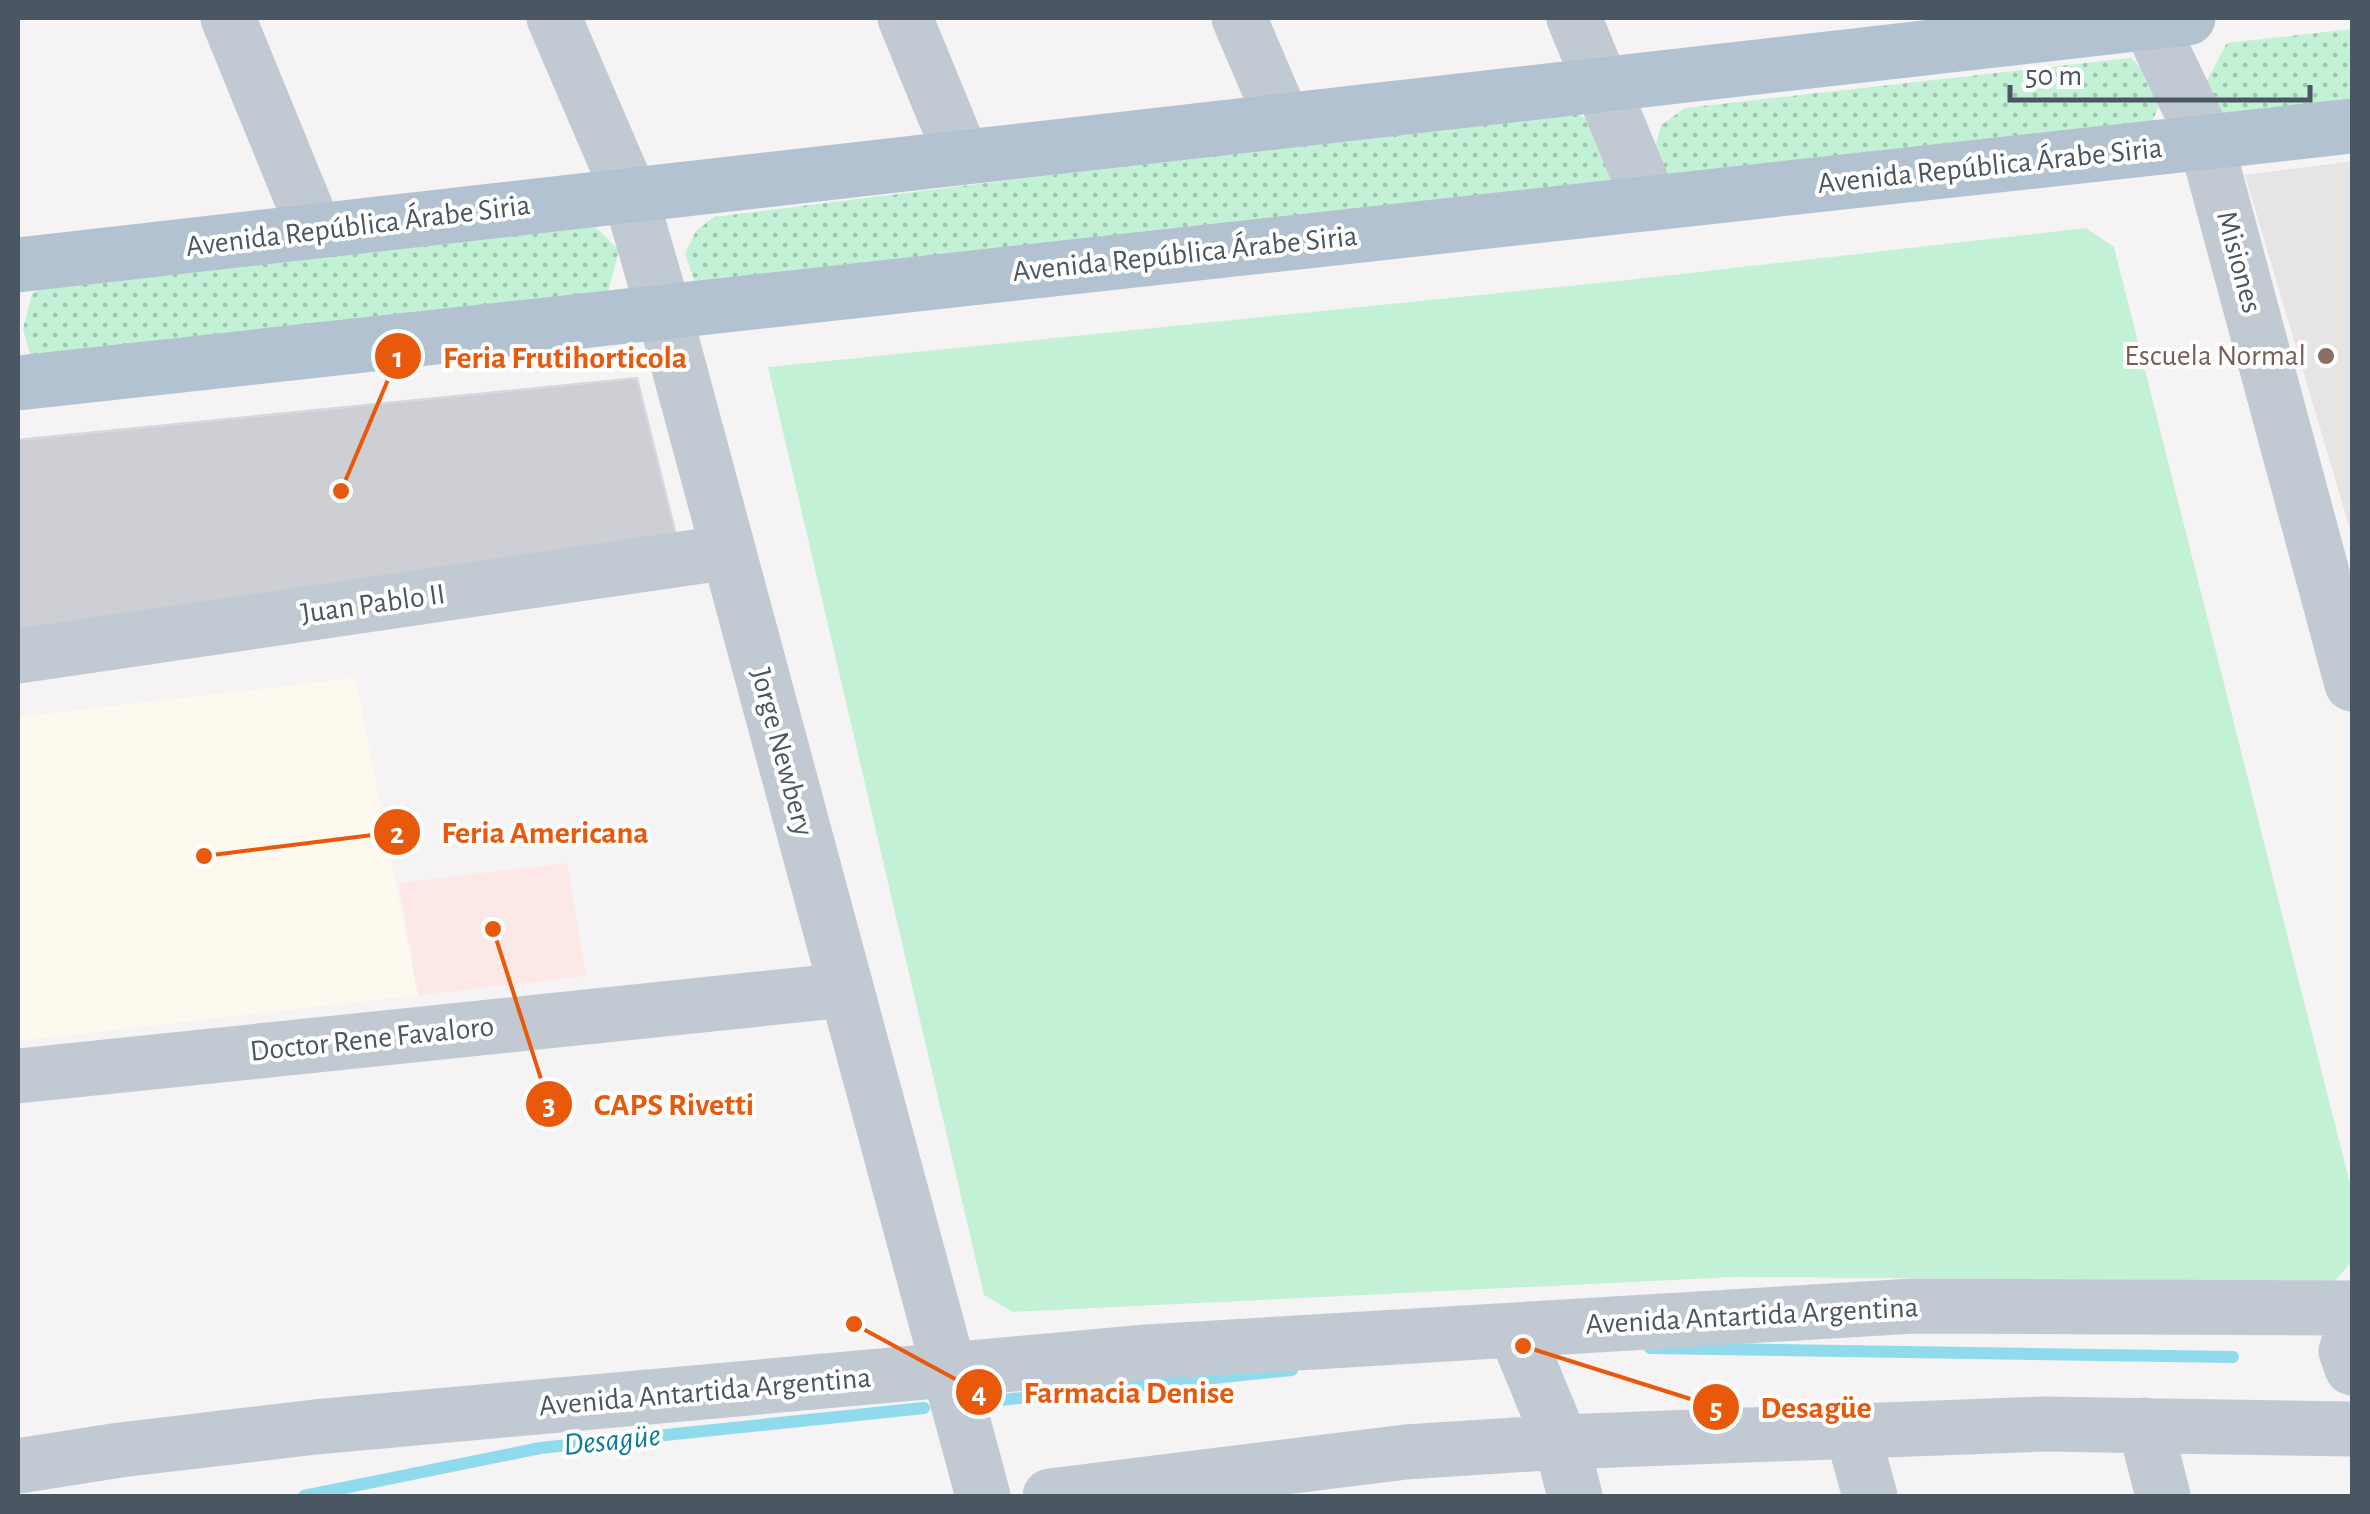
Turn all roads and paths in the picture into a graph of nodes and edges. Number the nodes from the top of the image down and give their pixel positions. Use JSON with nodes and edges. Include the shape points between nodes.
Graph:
{"nodes":[{"id":1,"x":228,"y":18,"type":"edge"},
{"id":2,"x":554,"y":18,"type":"edge"},
{"id":3,"x":905,"y":18,"type":"edge"},
{"id":4,"x":1239,"y":18,"type":"edge"},
{"id":5,"x":1574,"y":18,"type":"edge"},
{"id":6,"x":2168,"y":20,"type":"edge"},
{"id":7,"x":1925,"y":32,"type":"edge"},
{"id":8,"x":1602,"y":84,"type":"junction"},
{"id":9,"x":1284,"y":120,"type":"junction"},
{"id":10,"x":2352,"y":126,"type":"edge"},
{"id":11,"x":2206,"y":142,"type":"junction"},
{"id":12,"x":962,"y":157,"type":"junction"},
{"id":13,"x":630,"y":195,"type":"junction"},
{"id":14,"x":1650,"y":203,"type":"junction"},
{"id":15,"x":315,"y":231,"type":"junction"},
{"id":16,"x":18,"y":265,"type":"edge"},
{"id":17,"x":664,"y":312,"type":"junction"},
{"id":18,"x":21,"y":373,"type":"edge"},
{"id":19,"x":729,"y":552,"type":"junction"},
{"id":20,"x":18,"y":656,"type":"edge"},
{"id":21,"x":2352,"y":684,"type":"edge"},
{"id":22,"x":846,"y":990,"type":"junction"},
{"id":23,"x":18,"y":1076,"type":"edge"},
{"id":24,"x":2352,"y":1308,"type":"edge"},
{"id":25,"x":1515,"y":1330,"type":"junction"},
{"id":26,"x":2352,"y":1332,"type":"edge"},
{"id":27,"x":2352,"y":1368,"type":"edge"},
{"id":28,"x":948,"y":1370,"type":"junction"},
{"id":29,"x":2145,"y":1425,"type":"junction"},
{"id":30,"x":2352,"y":1429,"type":"edge"},
{"id":31,"x":1852,"y":1432,"type":"junction"},
{"id":32,"x":1561,"y":1442,"type":"junction"},
{"id":33,"x":18,"y":1466,"type":"edge"},
{"id":34,"x":125,"y":1473,"type":"edge"},
{"id":35,"x":1275,"y":1482,"type":"edge"},
{"id":36,"x":982,"y":1496,"type":"edge"},
{"id":37,"x":1050,"y":1496,"type":"edge"},
{"id":38,"x":1575,"y":1496,"type":"edge"},
{"id":39,"x":1870,"y":1496,"type":"edge"},
{"id":40,"x":2163,"y":1496,"type":"edge"}],
"edges":[{"from":1,"to":15,"type":"street"},
{"from":2,"to":13,"type":"street","name":"Jorge Newbery"},
{"from":3,"to":12,"type":"street"},
{"from":4,"to":9,"type":"street"},
{"from":5,"to":8,"type":"street"},
{"from":6,"to":7,"type":"main road","name":"Avenida República Árabe Siria"},
{"from":6,"to":11,"type":"street","name":"Misiones"},
{"from":7,"to":8,"type":"main road","name":"Avenida República Árabe Siria"},
{"from":8,"to":9,"type":"main road","name":"Avenida República Árabe Siria"},
{"from":8,"to":14,"type":"street"},
{"from":9,"to":12,"type":"main road","name":"Avenida República Árabe Siria"},
{"from":10,"to":11,"type":"main road","name":"Avenida República Árabe Siria"},
{"from":11,"to":14,"type":"main road","name":"Avenida República Árabe Siria"},
{"from":11,"to":21,"type":"street","name":"Misiones"},
{"from":12,"to":13,"type":"main road","name":"Avenida República Árabe Siria"},
{"from":13,"to":15,"type":"main road","name":"Avenida República Árabe Siria"},
{"from":13,"to":17,"type":"street","name":"Jorge Newbery"},
{"from":14,"to":17,"type":"main road","name":"Avenida República Árabe Siria"},
{"from":15,"to":16,"type":"main road","name":"Avenida República Árabe Siria"},
{"from":17,"to":18,"type":"main road","name":"Avenida República Árabe Siria"},
{"from":17,"to":19,"type":"street","name":"Jorge Newbery"},
{"from":19,"to":20,"type":"street","name":"Juan Pablo II"},
{"from":19,"to":22,"type":"street","name":"Jorge Newbery"},
{"from":22,"to":23,"type":"street","name":"Doctor Rene Favaloro"},
{"from":22,"to":28,"type":"street","name":"Jorge Newbery"},
{"from":24,"to":25,"type":"street","name":"Avenida Antartida Argentina","via":[[1914,1306]]},
{"from":25,"to":28,"type":"street","name":"Avenida Antartida Argentina"},
{"from":25,"to":32,"type":"street"},
{"from":26,"to":27,"type":"street","via":[[2346,1351]]},
{"from":28,"to":34,"type":"street","name":"Avenida Antartida Argentina","via":[[333,1426]]},
{"from":28,"to":36,"type":"street","name":"Jorge Newbery"},
{"from":29,"to":30,"type":"street"},
{"from":29,"to":31,"type":"street"},
{"from":29,"to":40,"type":"street"},
{"from":31,"to":32,"type":"street"},
{"from":31,"to":39,"type":"street"},
{"from":32,"to":35,"type":"street","via":[[1406,1452]]},
{"from":32,"to":38,"type":"street"},
{"from":33,"to":34,"type":"street","name":"Avenida Antartida Argentina"},
{"from":35,"to":37,"type":"street"}]}
